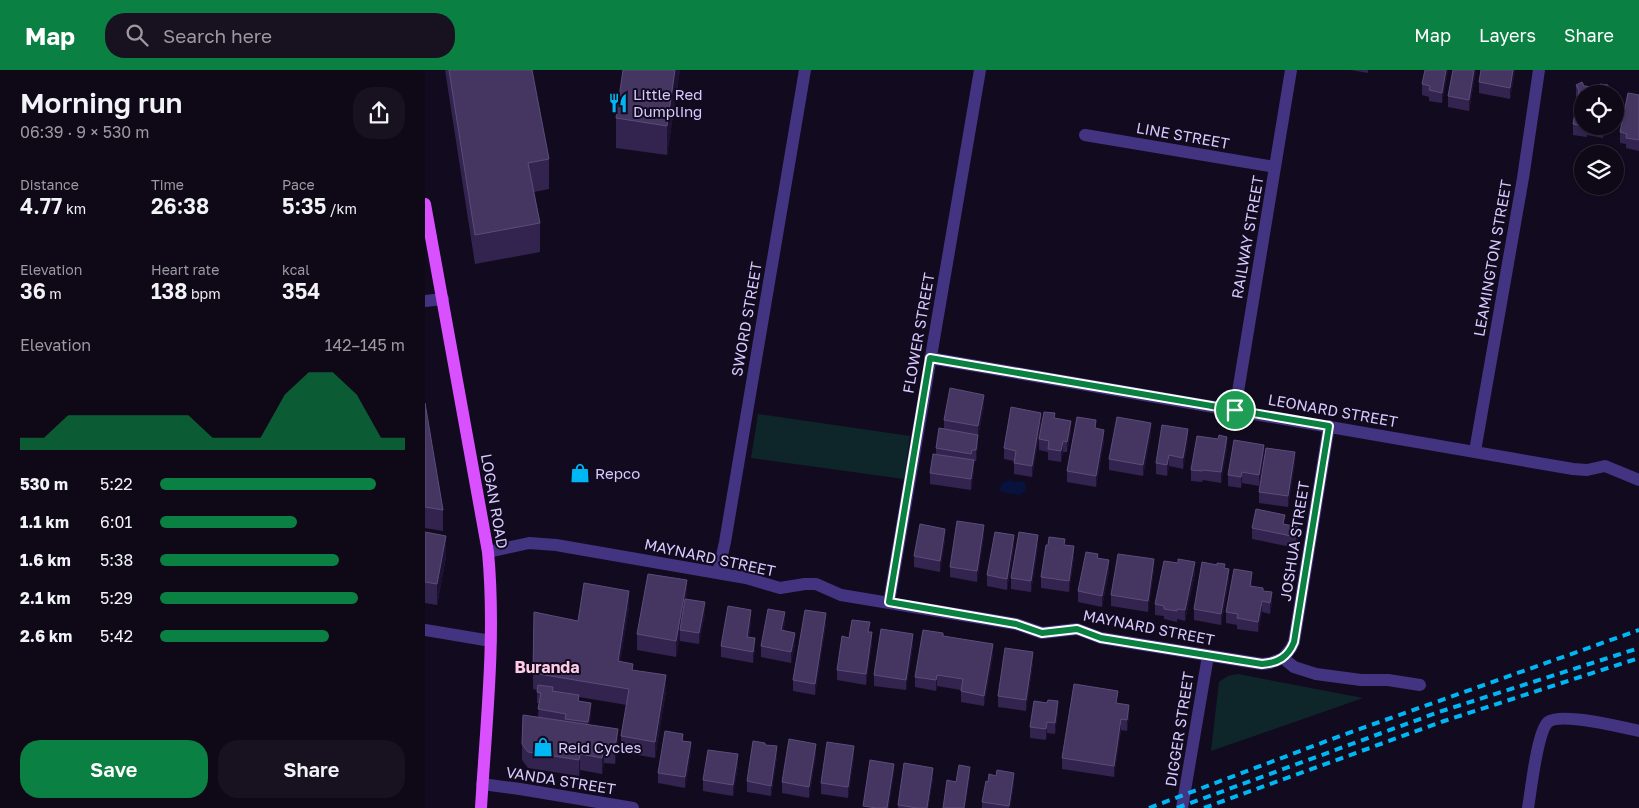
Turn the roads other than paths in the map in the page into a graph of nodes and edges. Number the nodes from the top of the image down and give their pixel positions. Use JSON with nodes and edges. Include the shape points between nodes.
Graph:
{"nodes":[{"id":1,"x":805,"y":70,"type":"edge"},
{"id":2,"x":980,"y":70,"type":"edge"},
{"id":3,"x":1291,"y":70,"type":"edge"},
{"id":4,"x":1539,"y":70,"type":"edge"},
{"id":5,"x":1085,"y":135,"type":"dead end"},
{"id":6,"x":1275,"y":167,"type":"junction"},
{"id":7,"x":425,"y":204,"type":"edge"},
{"id":8,"x":443,"y":299,"type":"junction"},
{"id":9,"x":425,"y":301,"type":"edge"},
{"id":10,"x":930,"y":358,"type":"junction"},
{"id":11,"x":1235,"y":410,"type":"junction"},
{"id":12,"x":1329,"y":426,"type":"junction"},
{"id":13,"x":1475,"y":451,"type":"junction"},
{"id":14,"x":1639,"y":480,"type":"edge"},
{"id":15,"x":488,"y":552,"type":"junction"},
{"id":16,"x":718,"y":573,"type":"junction"},
{"id":17,"x":889,"y":602,"type":"junction"},
{"id":18,"x":425,"y":630,"type":"edge"},
{"id":19,"x":491,"y":641,"type":"junction"},
{"id":20,"x":1208,"y":656,"type":"junction"},
{"id":21,"x":1283,"y":658,"type":"junction"},
{"id":22,"x":1420,"y":685,"type":"dead end"},
{"id":23,"x":1639,"y":731,"type":"edge"},
{"id":24,"x":483,"y":784,"type":"junction"},
{"id":25,"x":481,"y":808,"type":"edge"},
{"id":26,"x":633,"y":808,"type":"edge"},
{"id":27,"x":1182,"y":808,"type":"edge"},
{"id":28,"x":1528,"y":808,"type":"edge"}],
"edges":[{"from":1,"to":16,"type":"street","name":"SWORD STREET"},
{"from":2,"to":10,"type":"street","name":"FLOWER STREET"},
{"from":3,"to":6,"type":"street","name":"RAILWAY STREET"},
{"from":4,"to":13,"type":"street","name":"LEAMINGTON STREET"},
{"from":5,"to":6,"type":"street","name":"LINE STREET"},
{"from":6,"to":11,"type":"street","name":"RAILWAY STREET"},
{"from":7,"to":8,"type":"main road","name":"LOGAN ROAD"},
{"from":8,"to":9,"type":"street"},
{"from":8,"to":15,"type":"main road","name":"LOGAN ROAD"},
{"from":10,"to":11,"type":"street","name":"LEONARD STREET"},
{"from":10,"to":17,"type":"street","name":"FLOWER STREET"},
{"from":11,"to":12,"type":"street","name":"LEONARD STREET"},
{"from":12,"to":13,"type":"street","name":"LEONARD STREET"},
{"from":12,"to":21,"type":"street","name":"JOSHUA STREET","via":[[1294,642]]},
{"from":13,"to":14,"type":"street","name":"LEONARD STREET","via":[[1582,470],[1610,467]]},
{"from":15,"to":16,"type":"street","name":"MAYNARD STREET","via":[[541,543]]},
{"from":15,"to":19,"type":"main road","name":"LOGAN ROAD"},
{"from":16,"to":17,"type":"street","name":"MAYNARD STREET","via":[[779,588],[816,584],[841,594]]},
{"from":17,"to":20,"type":"street","name":"MAYNARD STREET","via":[[1016,624],[1042,633],[1077,629],[1101,638]]},
{"from":18,"to":19,"type":"street"},
{"from":19,"to":24,"type":"main road","name":"LOGAN ROAD"},
{"from":20,"to":21,"type":"street","name":"MAYNARD STREET","via":[[1262,664]]},
{"from":20,"to":27,"type":"street","name":"DIGGER STREET"},
{"from":21,"to":22,"type":"street","via":[[1294,667],[1331,677]]},
{"from":23,"to":28,"type":"street","via":[[1571,719],[1551,720],[1540,737]]},
{"from":24,"to":25,"type":"main road","name":"LOGAN ROAD"},
{"from":24,"to":26,"type":"street","name":"VANDA STREET"}]}
